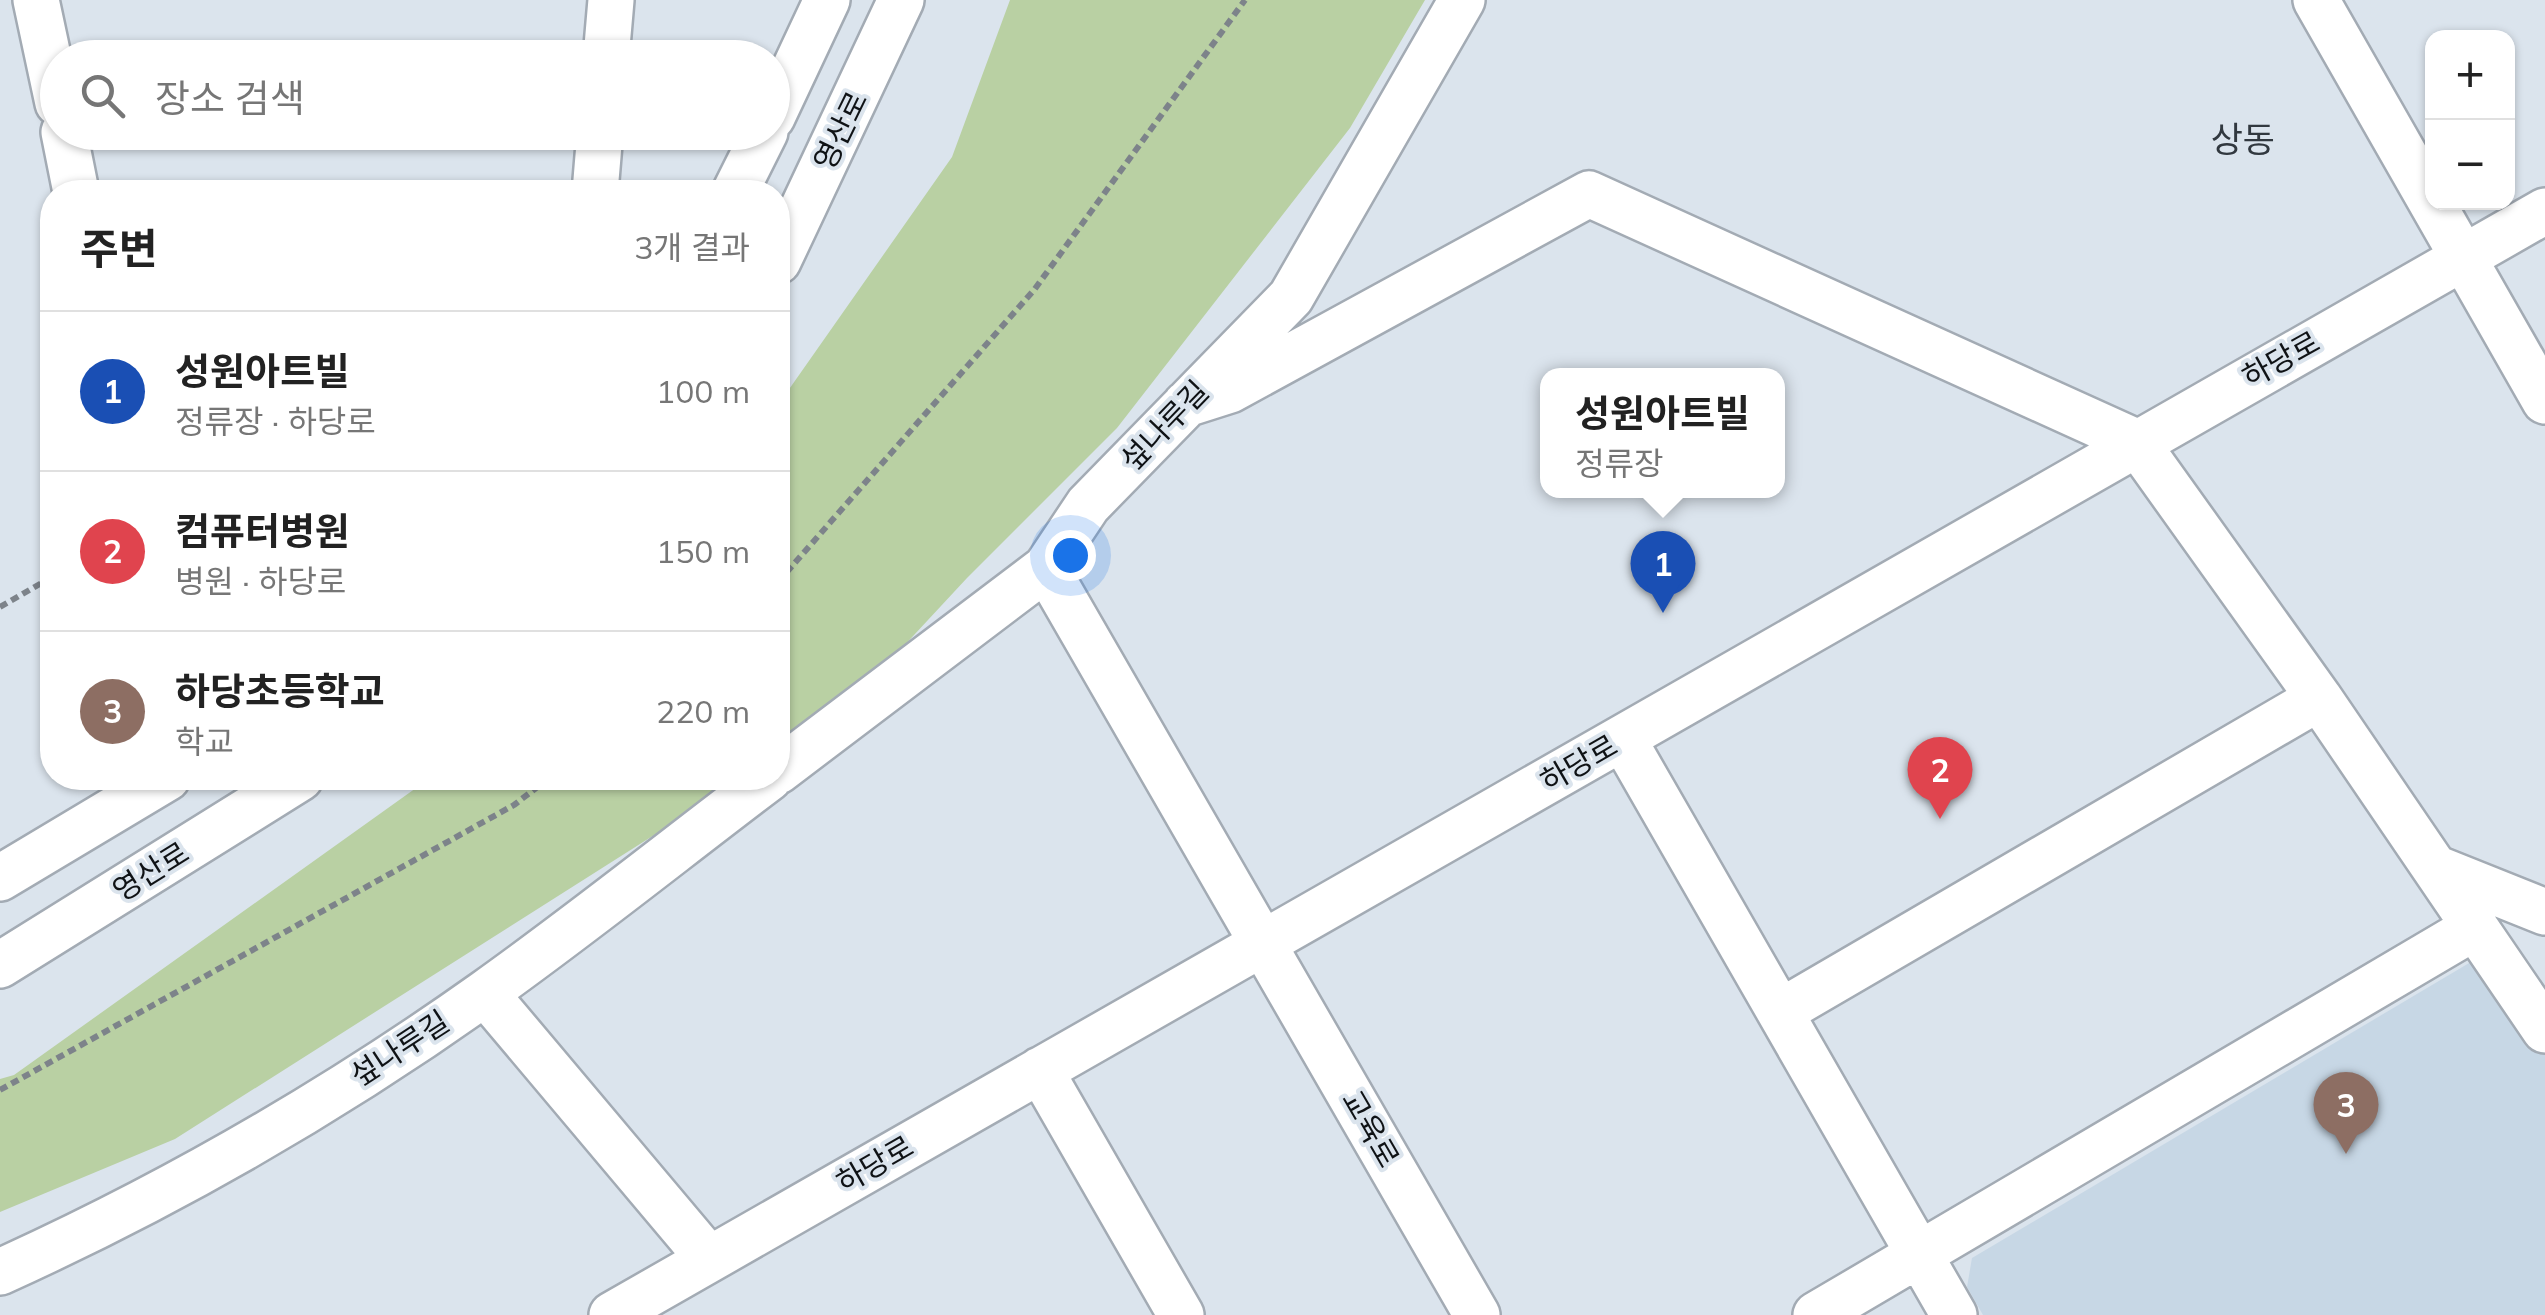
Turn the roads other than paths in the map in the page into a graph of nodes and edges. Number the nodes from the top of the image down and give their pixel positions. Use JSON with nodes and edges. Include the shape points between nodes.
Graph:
{"nodes":[{"id":1,"x":36,"y":0,"type":"edge"},
{"id":2,"x":612,"y":0,"type":"edge"},
{"id":3,"x":827,"y":0,"type":"edge"},
{"id":4,"x":901,"y":0,"type":"edge"},
{"id":5,"x":1462,"y":0,"type":"edge"},
{"id":6,"x":2316,"y":0,"type":"edge"},
{"id":7,"x":45,"y":40,"type":"edge"},
{"id":8,"x":608,"y":40,"type":"edge"},
{"id":9,"x":790,"y":79,"type":"edge"},
{"id":10,"x":68,"y":150,"type":"edge"},
{"id":11,"x":598,"y":150,"type":"edge"},
{"id":12,"x":756,"y":150,"type":"edge"},
{"id":13,"x":74,"y":180,"type":"edge"},
{"id":14,"x":596,"y":180,"type":"edge"},
{"id":15,"x":741,"y":180,"type":"edge"},
{"id":16,"x":2545,"y":211,"type":"edge"},
{"id":17,"x":790,"y":235,"type":"edge"},
{"id":18,"x":2464,"y":257,"type":"junction"},
{"id":19,"x":2545,"y":401,"type":"edge"},
{"id":20,"x":1186,"y":404,"type":"junction"},
{"id":21,"x":2136,"y":442,"type":"junction"},
{"id":22,"x":1046,"y":568,"type":"junction"},
{"id":23,"x":2319,"y":698,"type":"junction"},
{"id":24,"x":1623,"y":739,"type":"junction"},
{"id":25,"x":790,"y":762,"type":"edge"},
{"id":26,"x":148,"y":790,"type":"edge"},
{"id":27,"x":281,"y":790,"type":"edge"},
{"id":28,"x":753,"y":790,"type":"edge"},
{"id":29,"x":2435,"y":868,"type":"junction"},
{"id":30,"x":0,"y":878,"type":"edge"},
{"id":31,"x":2545,"y":912,"type":"edge"},
{"id":32,"x":2475,"y":927,"type":"junction"},
{"id":33,"x":1263,"y":944,"type":"junction"},
{"id":34,"x":0,"y":965,"type":"edge"},
{"id":35,"x":485,"y":993,"type":"junction"},
{"id":36,"x":1780,"y":1012,"type":"junction"},
{"id":37,"x":2545,"y":1030,"type":"edge"},
{"id":38,"x":1040,"y":1070,"type":"junction"},
{"id":39,"x":1919,"y":1254,"type":"junction"},
{"id":40,"x":709,"y":1259,"type":"junction"},
{"id":41,"x":0,"y":1272,"type":"edge"},
{"id":42,"x":612,"y":1315,"type":"edge"},
{"id":43,"x":1181,"y":1315,"type":"edge"},
{"id":44,"x":1478,"y":1315,"type":"edge"},
{"id":45,"x":1816,"y":1315,"type":"edge"},
{"id":46,"x":1954,"y":1315,"type":"edge"}],
"edges":[{"from":1,"to":7,"type":"street"},
{"from":2,"to":8,"type":"street"},
{"from":3,"to":9,"type":"street"},
{"from":4,"to":17,"type":"street","name":"영산로"},
{"from":5,"to":20,"type":"street","name":"섶나루길","via":[[1291,296]]},
{"from":6,"to":18,"type":"street"},
{"from":10,"to":13,"type":"street"},
{"from":11,"to":14,"type":"street"},
{"from":12,"to":15,"type":"street"},
{"from":16,"to":18,"type":"street","name":"하당로"},
{"from":18,"to":19,"type":"street"},
{"from":18,"to":21,"type":"street","name":"하당로"},
{"from":20,"to":21,"type":"street","via":[[1230,390],[1589,194]]},
{"from":20,"to":22,"type":"street","name":"섶나루길","via":[[1088,505]]},
{"from":21,"to":23,"type":"street"},
{"from":21,"to":24,"type":"street","name":"하당로"},
{"from":22,"to":25,"type":"street","name":"섶나루길"},
{"from":22,"to":33,"type":"street","name":"교육로"},
{"from":23,"to":29,"type":"street"},
{"from":23,"to":36,"type":"street"},
{"from":24,"to":33,"type":"street","name":"하당로"},
{"from":24,"to":36,"type":"street"},
{"from":26,"to":30,"type":"street"},
{"from":27,"to":34,"type":"street","name":"영산로"},
{"from":28,"to":35,"type":"street","name":"섶나루길"},
{"from":29,"to":31,"type":"street"},
{"from":29,"to":32,"type":"street"},
{"from":32,"to":37,"type":"street"},
{"from":32,"to":39,"type":"street"},
{"from":33,"to":38,"type":"street","name":"하당로"},
{"from":33,"to":44,"type":"street","name":"교육로"},
{"from":35,"to":40,"type":"street"},
{"from":35,"to":41,"type":"street","name":"섶나루길","via":[[181,1185]]},
{"from":36,"to":39,"type":"street"},
{"from":38,"to":40,"type":"street","name":"하당로"},
{"from":38,"to":43,"type":"street"},
{"from":39,"to":45,"type":"street"},
{"from":39,"to":46,"type":"street"},
{"from":40,"to":42,"type":"street","name":"하당로"}]}
